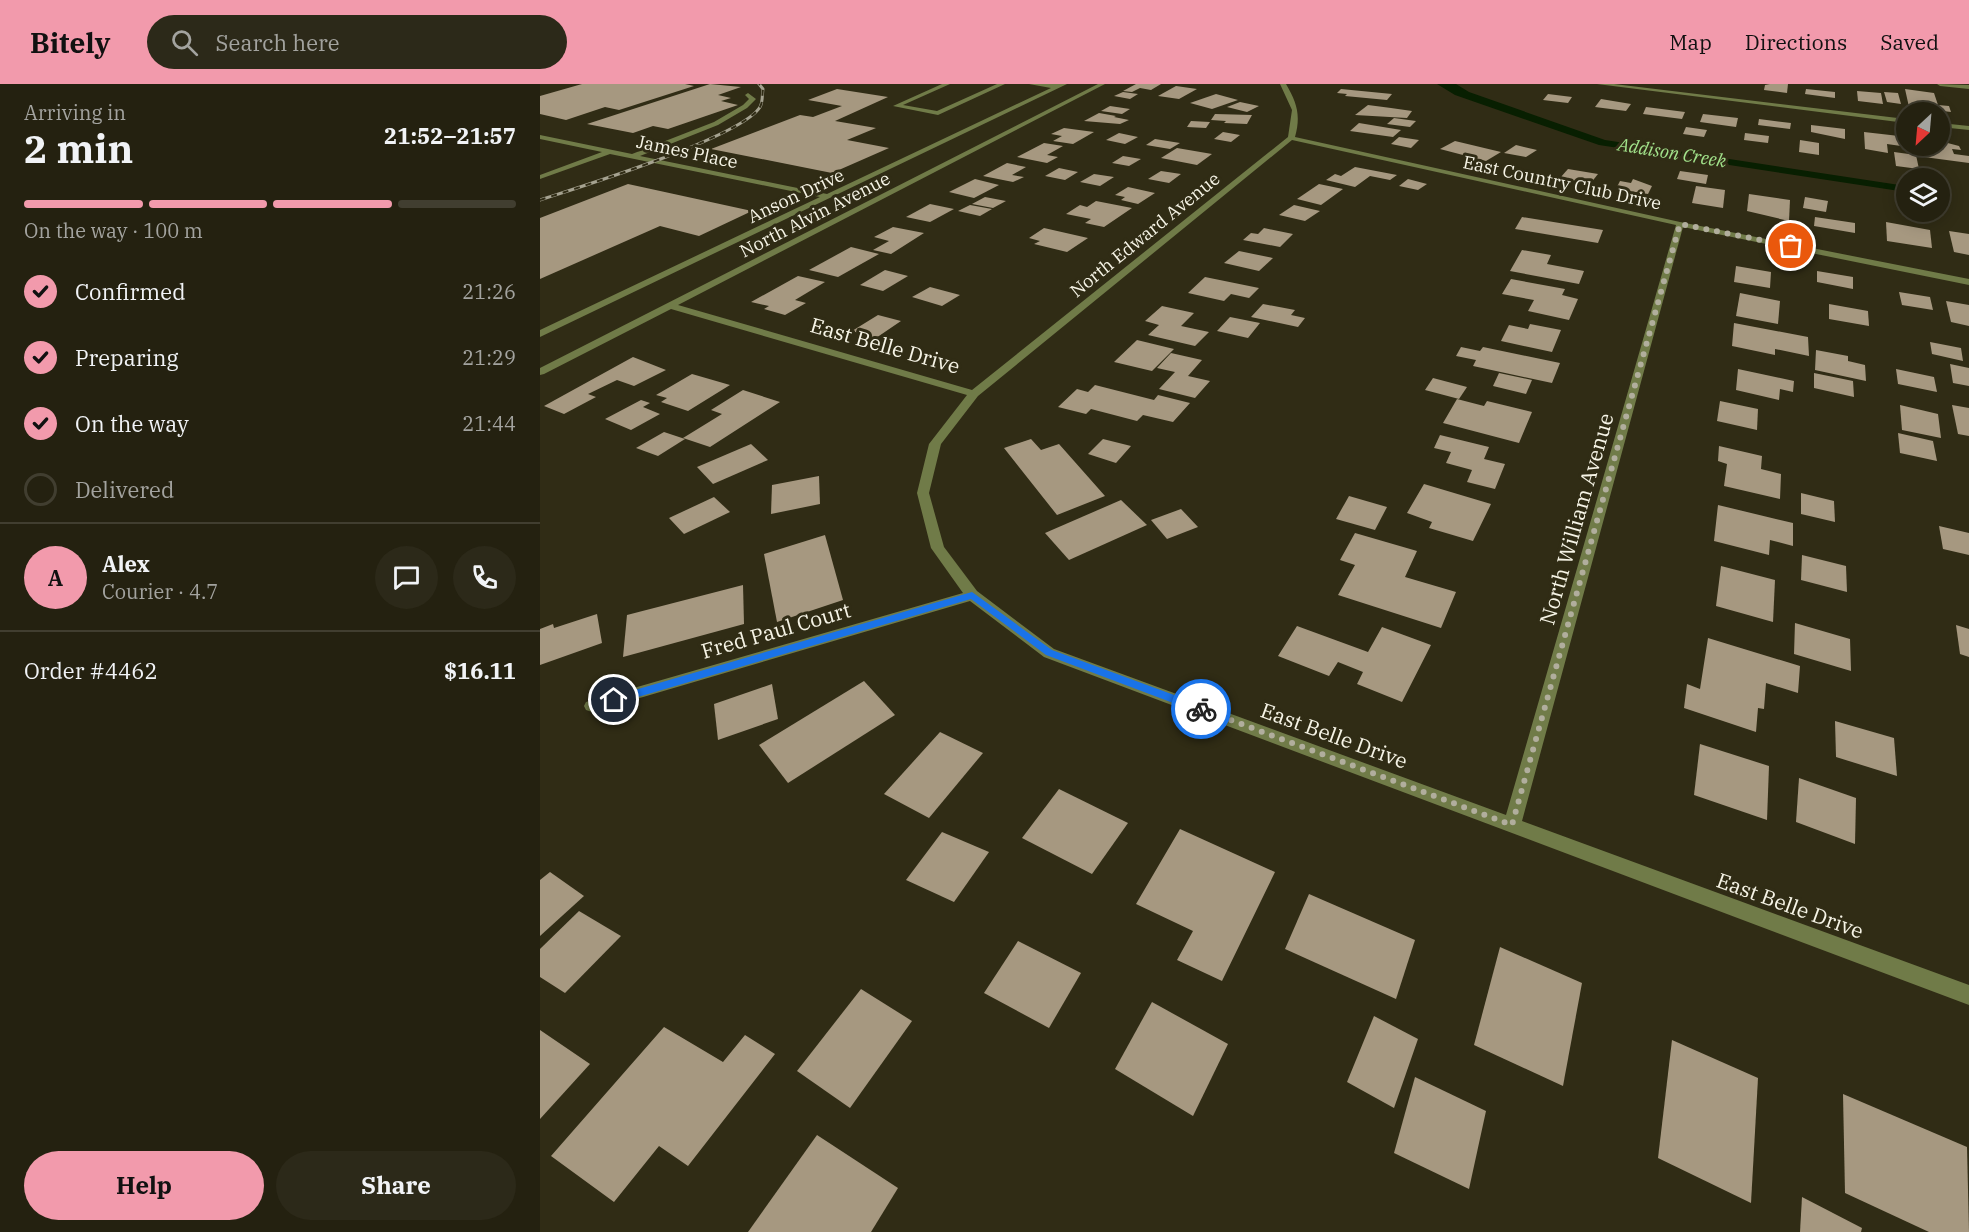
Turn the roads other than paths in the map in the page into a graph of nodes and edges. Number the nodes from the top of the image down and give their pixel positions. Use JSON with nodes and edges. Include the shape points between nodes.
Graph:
{"nodes":[{"id":1,"x":947,"y":84,"type":"edge"},
{"id":2,"x":1002,"y":84,"type":"edge"},
{"id":3,"x":1032,"y":84,"type":"edge"},
{"id":4,"x":1102,"y":84,"type":"edge"},
{"id":5,"x":1282,"y":84,"type":"edge"},
{"id":6,"x":1600,"y":84,"type":"edge"},
{"id":7,"x":1940,"y":84,"type":"edge"},
{"id":8,"x":1060,"y":86,"type":"edge"},
{"id":9,"x":1969,"y":87,"type":"edge"},
{"id":10,"x":748,"y":95,"type":"dead end"},
{"id":11,"x":1896,"y":120,"type":"edge"},
{"id":12,"x":1950,"y":126,"type":"edge"},
{"id":13,"x":1969,"y":128,"type":"edge"},
{"id":14,"x":540,"y":137,"type":"edge"},
{"id":15,"x":1291,"y":138,"type":"junction"},
{"id":16,"x":611,"y":151,"type":"junction"},
{"id":17,"x":633,"y":156,"type":"junction"},
{"id":18,"x":540,"y":177,"type":"edge"},
{"id":19,"x":829,"y":197,"type":"junction"},
{"id":20,"x":1680,"y":224,"type":"junction"},
{"id":21,"x":1969,"y":282,"type":"edge"},
{"id":22,"x":671,"y":306,"type":"junction"},
{"id":23,"x":540,"y":334,"type":"edge"},
{"id":24,"x":540,"y":372,"type":"edge"},
{"id":25,"x":974,"y":394,"type":"junction"},
{"id":26,"x":972,"y":595,"type":"junction"},
{"id":27,"x":592,"y":706,"type":"dead end"},
{"id":28,"x":1512,"y":825,"type":"junction"},
{"id":29,"x":1969,"y":995,"type":"edge"}],
"edges":[{"from":1,"to":2,"type":"street","via":[[896,106],[938,113]]},
{"from":3,"to":8,"type":"street"},
{"from":4,"to":22,"type":"street","name":"North Alvin Avenue"},
{"from":5,"to":15,"type":"street","via":[[1295,104],[1298,118]]},
{"from":6,"to":11,"type":"street"},
{"from":7,"to":9,"type":"street"},
{"from":8,"to":19,"type":"street","name":"Anson Drive"},
{"from":10,"to":17,"type":"street","via":[[753,99],[747,109]]},
{"from":12,"to":13,"type":"street"},
{"from":14,"to":16,"type":"street","name":"James Place"},
{"from":15,"to":20,"type":"street","name":"East Country Club Drive"},
{"from":15,"to":25,"type":"street","name":"North Edward Avenue"},
{"from":16,"to":17,"type":"street","name":"James Place"},
{"from":16,"to":18,"type":"street"},
{"from":17,"to":19,"type":"street","name":"James Place"},
{"from":19,"to":23,"type":"street","name":"Anson Drive"},
{"from":20,"to":21,"type":"street","name":"East Country Club Drive"},
{"from":20,"to":28,"type":"street","name":"North William Avenue"},
{"from":22,"to":24,"type":"street","name":"North Alvin Avenue"},
{"from":22,"to":25,"type":"street","name":"East Belle Drive"},
{"from":25,"to":26,"type":"street","name":"East Belle Drive","via":[[935,444],[923,493],[938,548]]},
{"from":26,"to":27,"type":"street","name":"Fred Paul Court"},
{"from":26,"to":28,"type":"street","name":"East Belle Drive","via":[[1049,653]]},
{"from":28,"to":29,"type":"street","name":"East Belle Drive"}]}
